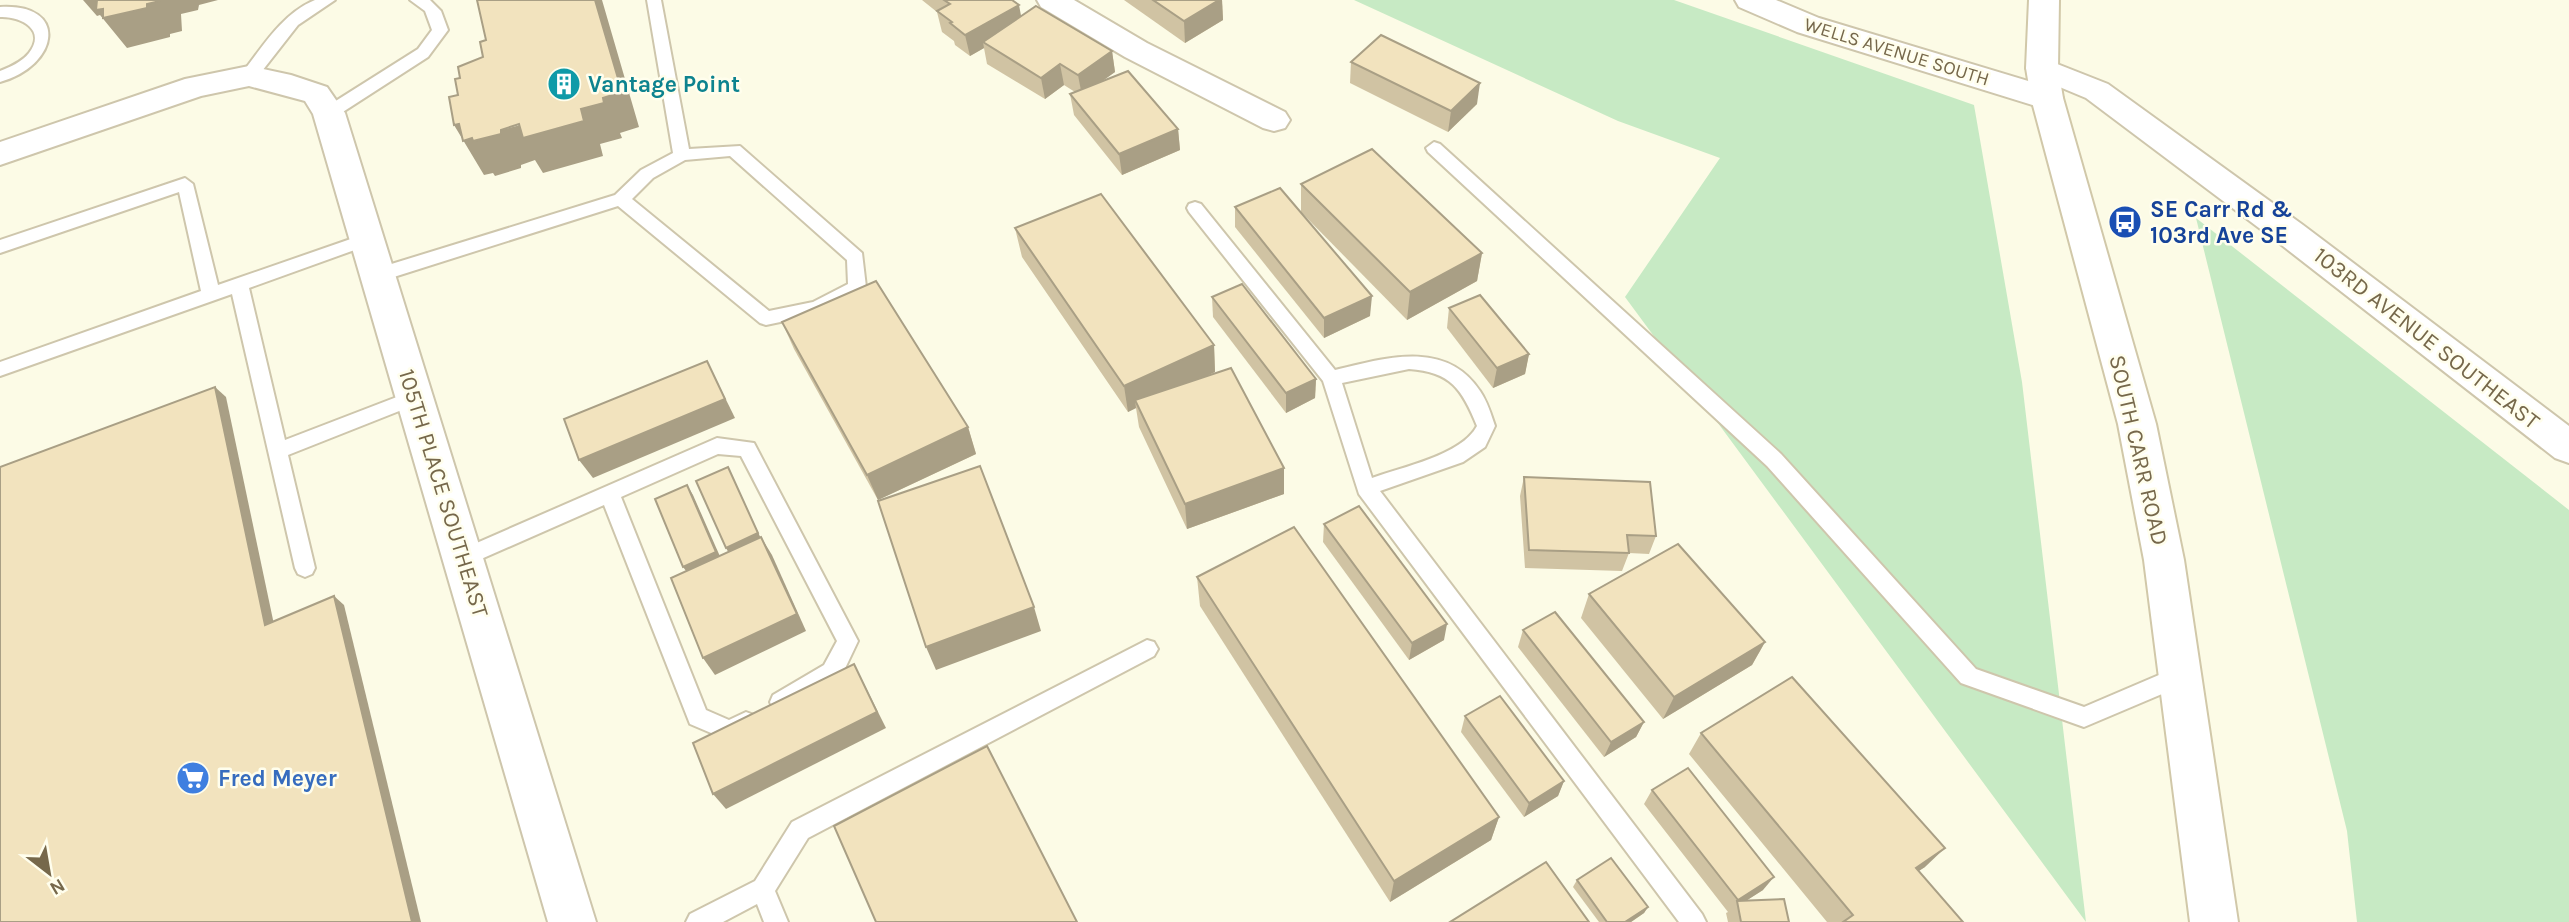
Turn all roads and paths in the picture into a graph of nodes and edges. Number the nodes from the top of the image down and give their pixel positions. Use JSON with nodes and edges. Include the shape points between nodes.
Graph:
{"nodes":[{"id":1,"x":34,"y":0,"type":"edge"},
{"id":2,"x":328,"y":0,"type":"edge"},
{"id":3,"x":417,"y":0,"type":"edge"},
{"id":4,"x":654,"y":0,"type":"edge"},
{"id":5,"x":1052,"y":0,"type":"edge"},
{"id":6,"x":1750,"y":0,"type":"edge"},
{"id":7,"x":2044,"y":0,"type":"edge"},
{"id":8,"x":2,"y":11,"type":"edge"},
{"id":9,"x":249,"y":76,"type":"junction"},
{"id":10,"x":0,"y":77,"type":"edge"},
{"id":11,"x":2044,"y":83,"type":"junction"},
{"id":12,"x":330,"y":113,"type":"junction"},
{"id":13,"x":1274,"y":120,"type":"dead end"},
{"id":14,"x":1434,"y":148,"type":"dead end"},
{"id":15,"x":0,"y":153,"type":"edge"},
{"id":16,"x":682,"y":155,"type":"junction"},
{"id":17,"x":621,"y":199,"type":"junction"},
{"id":18,"x":1195,"y":208,"type":"dead end"},
{"id":19,"x":0,"y":247,"type":"edge"},
{"id":20,"x":373,"y":257,"type":"junction"},
{"id":21,"x":239,"y":285,"type":"junction"},
{"id":22,"x":211,"y":295,"type":"junction"},
{"id":23,"x":0,"y":369,"type":"edge"},
{"id":24,"x":1331,"y":378,"type":"junction"},
{"id":25,"x":415,"y":397,"type":"junction"},
{"id":26,"x":2569,"y":447,"type":"edge"},
{"id":27,"x":278,"y":451,"type":"junction"},
{"id":28,"x":1366,"y":488,"type":"junction"},
{"id":29,"x":609,"y":492,"type":"junction"},
{"id":30,"x":463,"y":558,"type":"junction"},
{"id":31,"x":305,"y":568,"type":"dead end"},
{"id":32,"x":1147,"y":649,"type":"dead end"},
{"id":33,"x":2180,"y":676,"type":"junction"},
{"id":34,"x":763,"y":889,"type":"junction"},
{"id":35,"x":2214,"y":914,"type":"edge"},
{"id":36,"x":572,"y":922,"type":"edge"},
{"id":37,"x":698,"y":922,"type":"edge"},
{"id":38,"x":776,"y":922,"type":"edge"},
{"id":39,"x":1694,"y":922,"type":"edge"}],
"edges":[{"from":1,"to":8,"type":"lane"},
{"from":2,"to":9,"type":"lane","via":[[300,14]]},
{"from":3,"to":12,"type":"lane","via":[[436,13],[440,30],[423,52]]},
{"from":4,"to":16,"type":"lane"},
{"from":5,"to":13,"type":"street","via":[[1136,50]]},
{"from":6,"to":11,"type":"street","name":"WELLS AVENUE SOUTH","via":[[1808,24]]},
{"from":7,"to":11,"type":"street","name":"SOUTH CARR ROAD"},
{"from":8,"to":10,"type":"lane","via":[[29,15],[42,31],[33,59]]},
{"from":9,"to":12,"type":"street","via":[[316,94]]},
{"from":9,"to":15,"type":"street","via":[[196,86]]},
{"from":11,"to":26,"type":"street","name":"103RD AVENUE SOUTHEAST","via":[[2098,91]]},
{"from":11,"to":33,"type":"street","name":"SOUTH CARR ROAD","via":[[2137,424],[2164,560]]},
{"from":12,"to":20,"type":"street","name":"105TH PLACE SOUTHEAST"},
{"from":14,"to":33,"type":"lane","via":[[1774,460],[1969,676],[2084,717]]},
{"from":16,"to":17,"type":"lane","via":[[647,174]]},
{"from":16,"to":17,"type":"lane","via":[[734,149],[856,258],[857,287],[817,308],[766,318]]},
{"from":17,"to":20,"type":"lane"},
{"from":18,"to":24,"type":"lane"},
{"from":19,"to":22,"type":"lane","via":[[185,184]]},
{"from":20,"to":21,"type":"lane"},
{"from":20,"to":25,"type":"street","name":"105TH PLACE SOUTHEAST"},
{"from":21,"to":22,"type":"lane"},
{"from":21,"to":27,"type":"lane"},
{"from":22,"to":23,"type":"lane"},
{"from":24,"to":28,"type":"lane"},
{"from":24,"to":28,"type":"lane","via":[[1414,359],[1451,369],[1473,395],[1486,426],[1478,442],[1456,456]]},
{"from":25,"to":27,"type":"lane"},
{"from":25,"to":30,"type":"street","name":"105TH PLACE SOUTHEAST"},
{"from":27,"to":31,"type":"lane"},
{"from":28,"to":39,"type":"lane"},
{"from":29,"to":29,"type":"lane","via":[[717,446],[747,449],[848,640],[832,672],[730,732],[698,717]]},
{"from":29,"to":30,"type":"lane"},
{"from":30,"to":36,"type":"street","name":"105TH PLACE SOUTHEAST"},
{"from":32,"to":34,"type":"lane","via":[[800,830]]},
{"from":33,"to":35,"type":"street","name":"SOUTH CARR ROAD"},
{"from":34,"to":37,"type":"lane"},
{"from":34,"to":38,"type":"lane"}]}
